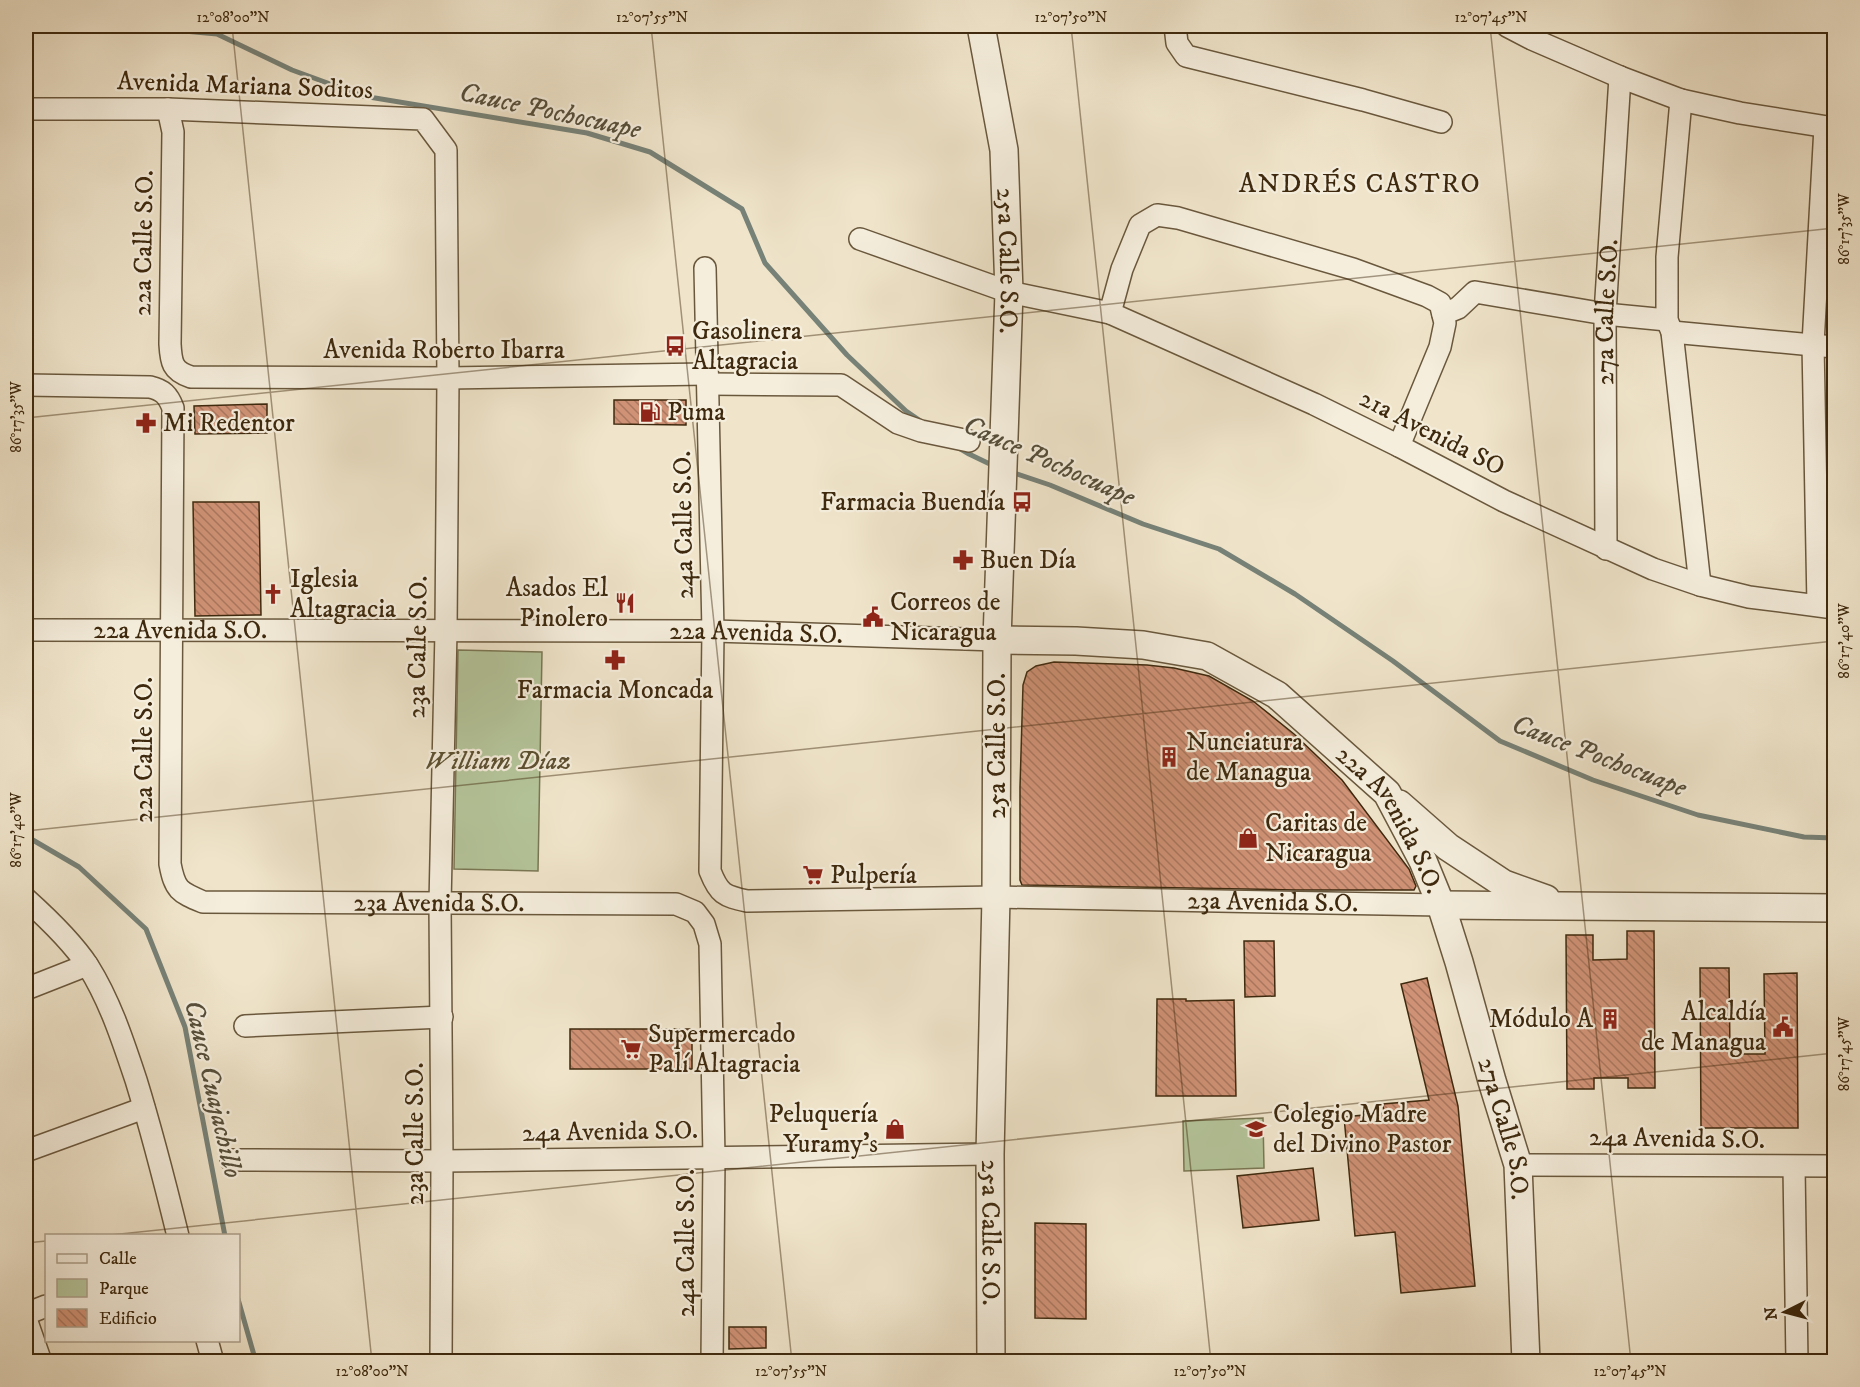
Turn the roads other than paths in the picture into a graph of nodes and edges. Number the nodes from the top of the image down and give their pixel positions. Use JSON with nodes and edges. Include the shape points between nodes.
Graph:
{"nodes":[{"id":1,"x":981,"y":26,"type":"edge"},
{"id":2,"x":1175,"y":26,"type":"edge"},
{"id":3,"x":1507,"y":26,"type":"edge"},
{"id":4,"x":1620,"y":77,"type":"junction"},
{"id":5,"x":1681,"y":100,"type":"junction"},
{"id":6,"x":26,"y":109,"type":"edge"},
{"id":7,"x":168,"y":109,"type":"junction"},
{"id":8,"x":1441,"y":122,"type":"dead end"},
{"id":9,"x":1830,"y":128,"type":"edge"},
{"id":10,"x":446,"y":150,"type":"joint"},
{"id":11,"x":860,"y":239,"type":"dead end"},
{"id":12,"x":705,"y":268,"type":"dead end"},
{"id":13,"x":1009,"y":292,"type":"junction"},
{"id":14,"x":1110,"y":313,"type":"junction"},
{"id":15,"x":1443,"y":314,"type":"junction"},
{"id":16,"x":1605,"y":314,"type":"junction"},
{"id":17,"x":1670,"y":326,"type":"junction"},
{"id":18,"x":1813,"y":344,"type":"junction"},
{"id":19,"x":1834,"y":347,"type":"edge"},
{"id":20,"x":181,"y":374,"type":"joint"},
{"id":21,"x":447,"y":378,"type":"junction"},
{"id":22,"x":707,"y":379,"type":"junction"},
{"id":23,"x":26,"y":385,"type":"edge"},
{"id":24,"x":969,"y":441,"type":"dead end"},
{"id":25,"x":1399,"y":446,"type":"junction"},
{"id":26,"x":1606,"y":549,"type":"junction"},
{"id":27,"x":1700,"y":585,"type":"junction"},
{"id":28,"x":1826,"y":606,"type":"edge"},
{"id":29,"x":26,"y":630,"type":"edge"},
{"id":30,"x":172,"y":630,"type":"junction"},
{"id":31,"x":446,"y":631,"type":"junction"},
{"id":32,"x":713,"y":631,"type":"junction"},
{"id":33,"x":997,"y":640,"type":"junction"},
{"id":34,"x":1387,"y":793,"type":"junction"},
{"id":35,"x":716,"y":887,"type":"joint"},
{"id":36,"x":182,"y":894,"type":"joint"},
{"id":37,"x":996,"y":897,"type":"junction"},
{"id":38,"x":26,"y":899,"type":"edge"},
{"id":39,"x":440,"y":904,"type":"junction"},
{"id":40,"x":1441,"y":905,"type":"junction"},
{"id":41,"x":1563,"y":906,"type":"junction"},
{"id":42,"x":1834,"y":908,"type":"edge"},
{"id":43,"x":695,"y":912,"type":"joint"},
{"id":44,"x":87,"y":965,"type":"junction"},
{"id":45,"x":26,"y":989,"type":"edge"},
{"id":46,"x":442,"y":1017,"type":"junction"},
{"id":47,"x":245,"y":1026,"type":"dead end"},
{"id":48,"x":144,"y":1108,"type":"junction"},
{"id":49,"x":26,"y":1151,"type":"edge"},
{"id":50,"x":990,"y":1154,"type":"junction"},
{"id":51,"x":714,"y":1158,"type":"junction"},
{"id":52,"x":231,"y":1160,"type":"dead end"},
{"id":53,"x":442,"y":1161,"type":"junction"},
{"id":54,"x":1518,"y":1165,"type":"junction"},
{"id":55,"x":1834,"y":1166,"type":"edge"},
{"id":56,"x":1794,"y":1167,"type":"junction"},
{"id":57,"x":177,"y":1234,"type":"edge"},
{"id":58,"x":45,"y":1306,"type":"edge"},
{"id":59,"x":26,"y":1314,"type":"edge"},
{"id":60,"x":26,"y":1319,"type":"edge"},
{"id":61,"x":207,"y":1342,"type":"edge"},
{"id":62,"x":41,"y":1362,"type":"edge"},
{"id":63,"x":213,"y":1362,"type":"edge"},
{"id":64,"x":441,"y":1362,"type":"edge"},
{"id":65,"x":712,"y":1362,"type":"edge"},
{"id":66,"x":990,"y":1362,"type":"edge"},
{"id":67,"x":1526,"y":1362,"type":"edge"},
{"id":68,"x":1797,"y":1362,"type":"edge"}],
"edges":[{"from":1,"to":13,"type":"street","name":"25a Calle S.O.","via":[[1004,150]]},
{"from":2,"to":8,"type":"street","via":[[1177,43],[1186,56]]},
{"from":3,"to":4,"type":"street"},
{"from":4,"to":5,"type":"street"},
{"from":4,"to":16,"type":"street","name":"27a Calle S.O."},
{"from":5,"to":9,"type":"street"},
{"from":5,"to":17,"type":"street","via":[[1666,257]]},
{"from":6,"to":7,"type":"street","name":"Avenida Mariana Soditos"},
{"from":7,"to":10,"type":"street","name":"Avenida Mariana Soditos","via":[[423,119]]},
{"from":7,"to":20,"type":"street","name":"22a Calle S.O.","via":[[173,132],[171,350],[174,367]]},
{"from":9,"to":18,"type":"street"},
{"from":10,"to":21,"type":"street","name":"23a Calle S.O."},
{"from":11,"to":13,"type":"street","name":"21a Avenida SO"},
{"from":12,"to":22,"type":"street","name":"24a Calle S.O."},
{"from":13,"to":14,"type":"street","name":"21a Avenida SO"},
{"from":13,"to":33,"type":"street","name":"25a Calle S.O."},
{"from":14,"to":15,"type":"street","via":[[1140,225],[1157,215],[1353,269],[1427,296],[1440,303]]},
{"from":14,"to":25,"type":"street","name":"21a Avenida SO"},
{"from":15,"to":16,"type":"street","via":[[1458,308],[1475,292]]},
{"from":15,"to":25,"type":"street","via":[[1440,346]]},
{"from":16,"to":17,"type":"street"},
{"from":16,"to":26,"type":"street","name":"27a Calle S.O."},
{"from":17,"to":18,"type":"street"},
{"from":17,"to":27,"type":"street"},
{"from":18,"to":19,"type":"street"},
{"from":18,"to":28,"type":"street"},
{"from":20,"to":21,"type":"street","name":"Avenida Roberto Ibarra"},
{"from":21,"to":22,"type":"street","name":"Avenida Roberto Ibarra"},
{"from":21,"to":31,"type":"street","name":"23a Calle S.O."},
{"from":22,"to":24,"type":"street","name":"Avenida Roberto Ibarra","via":[[841,385],[898,423]]},
{"from":22,"to":32,"type":"street","name":"24a Calle S.O."},
{"from":23,"to":30,"type":"street","name":"22a Calle S.O.","via":[[150,387],[163,391],[170,399],[174,416]]},
{"from":25,"to":26,"type":"street","name":"21a Avenida SO"},
{"from":26,"to":27,"type":"street","name":"21a Avenida SO"},
{"from":27,"to":28,"type":"street","name":"21a Avenida SO","via":[[1749,597]]},
{"from":29,"to":30,"type":"street","name":"22a Avenida S.O."},
{"from":30,"to":31,"type":"street","name":"22a Avenida S.O."},
{"from":30,"to":36,"type":"street","name":"22a Calle S.O.","via":[[170,864],[173,880]]},
{"from":31,"to":32,"type":"street","name":"22a Avenida S.O."},
{"from":31,"to":39,"type":"street","name":"23a Calle S.O."},
{"from":32,"to":33,"type":"street","name":"22a Avenida S.O."},
{"from":32,"to":35,"type":"street","name":"24a Calle S.O.","via":[[710,871]]},
{"from":33,"to":34,"type":"street","name":"22a Avenida S.O.","via":[[1143,645],[1207,656],[1277,695]]},
{"from":33,"to":37,"type":"street","name":"25a Calle S.O."},
{"from":34,"to":40,"type":"street","name":"22a Avenida S.O."},
{"from":34,"to":41,"type":"street","via":[[1448,847],[1504,884]]},
{"from":35,"to":37,"type":"street","name":"23a Avenida S.O.","via":[[729,897],[747,901]]},
{"from":36,"to":39,"type":"street","name":"23a Avenida S.O.","via":[[203,902]]},
{"from":37,"to":40,"type":"street","name":"23a Avenida S.O."},
{"from":37,"to":50,"type":"street","name":"25a Calle S.O."},
{"from":38,"to":44,"type":"street"},
{"from":39,"to":43,"type":"street","name":"23a Avenida S.O.","via":[[676,904]]},
{"from":39,"to":46,"type":"street","name":"23a Calle S.O."},
{"from":40,"to":41,"type":"street","name":"23a Avenida S.O."},
{"from":40,"to":54,"type":"street","name":"27a Calle S.O."},
{"from":41,"to":42,"type":"street","name":"23a Avenida S.O."},
{"from":43,"to":51,"type":"street","name":"24a Calle S.O.","via":[[704,924],[710,944]]},
{"from":44,"to":45,"type":"street"},
{"from":44,"to":48,"type":"street","via":[[123,1038]]},
{"from":46,"to":47,"type":"street"},
{"from":46,"to":53,"type":"street","name":"23a Calle S.O."},
{"from":48,"to":49,"type":"street"},
{"from":48,"to":57,"type":"street"},
{"from":50,"to":51,"type":"street","name":"24a Avenida S.O."},
{"from":50,"to":66,"type":"street","name":"25a Calle S.O."},
{"from":51,"to":53,"type":"street","name":"24a Avenida S.O."},
{"from":51,"to":65,"type":"street","name":"24a Calle S.O."},
{"from":52,"to":53,"type":"street","name":"24a Avenida S.O."},
{"from":53,"to":64,"type":"street","name":"23a Calle S.O."},
{"from":54,"to":56,"type":"street","name":"24a Avenida S.O."},
{"from":54,"to":67,"type":"street","name":"27a Calle S.O."},
{"from":55,"to":56,"type":"street","name":"24a Avenida S.O."},
{"from":56,"to":68,"type":"street"},
{"from":58,"to":59,"type":"street"},
{"from":60,"to":62,"type":"street"},
{"from":61,"to":63,"type":"street"}]}
